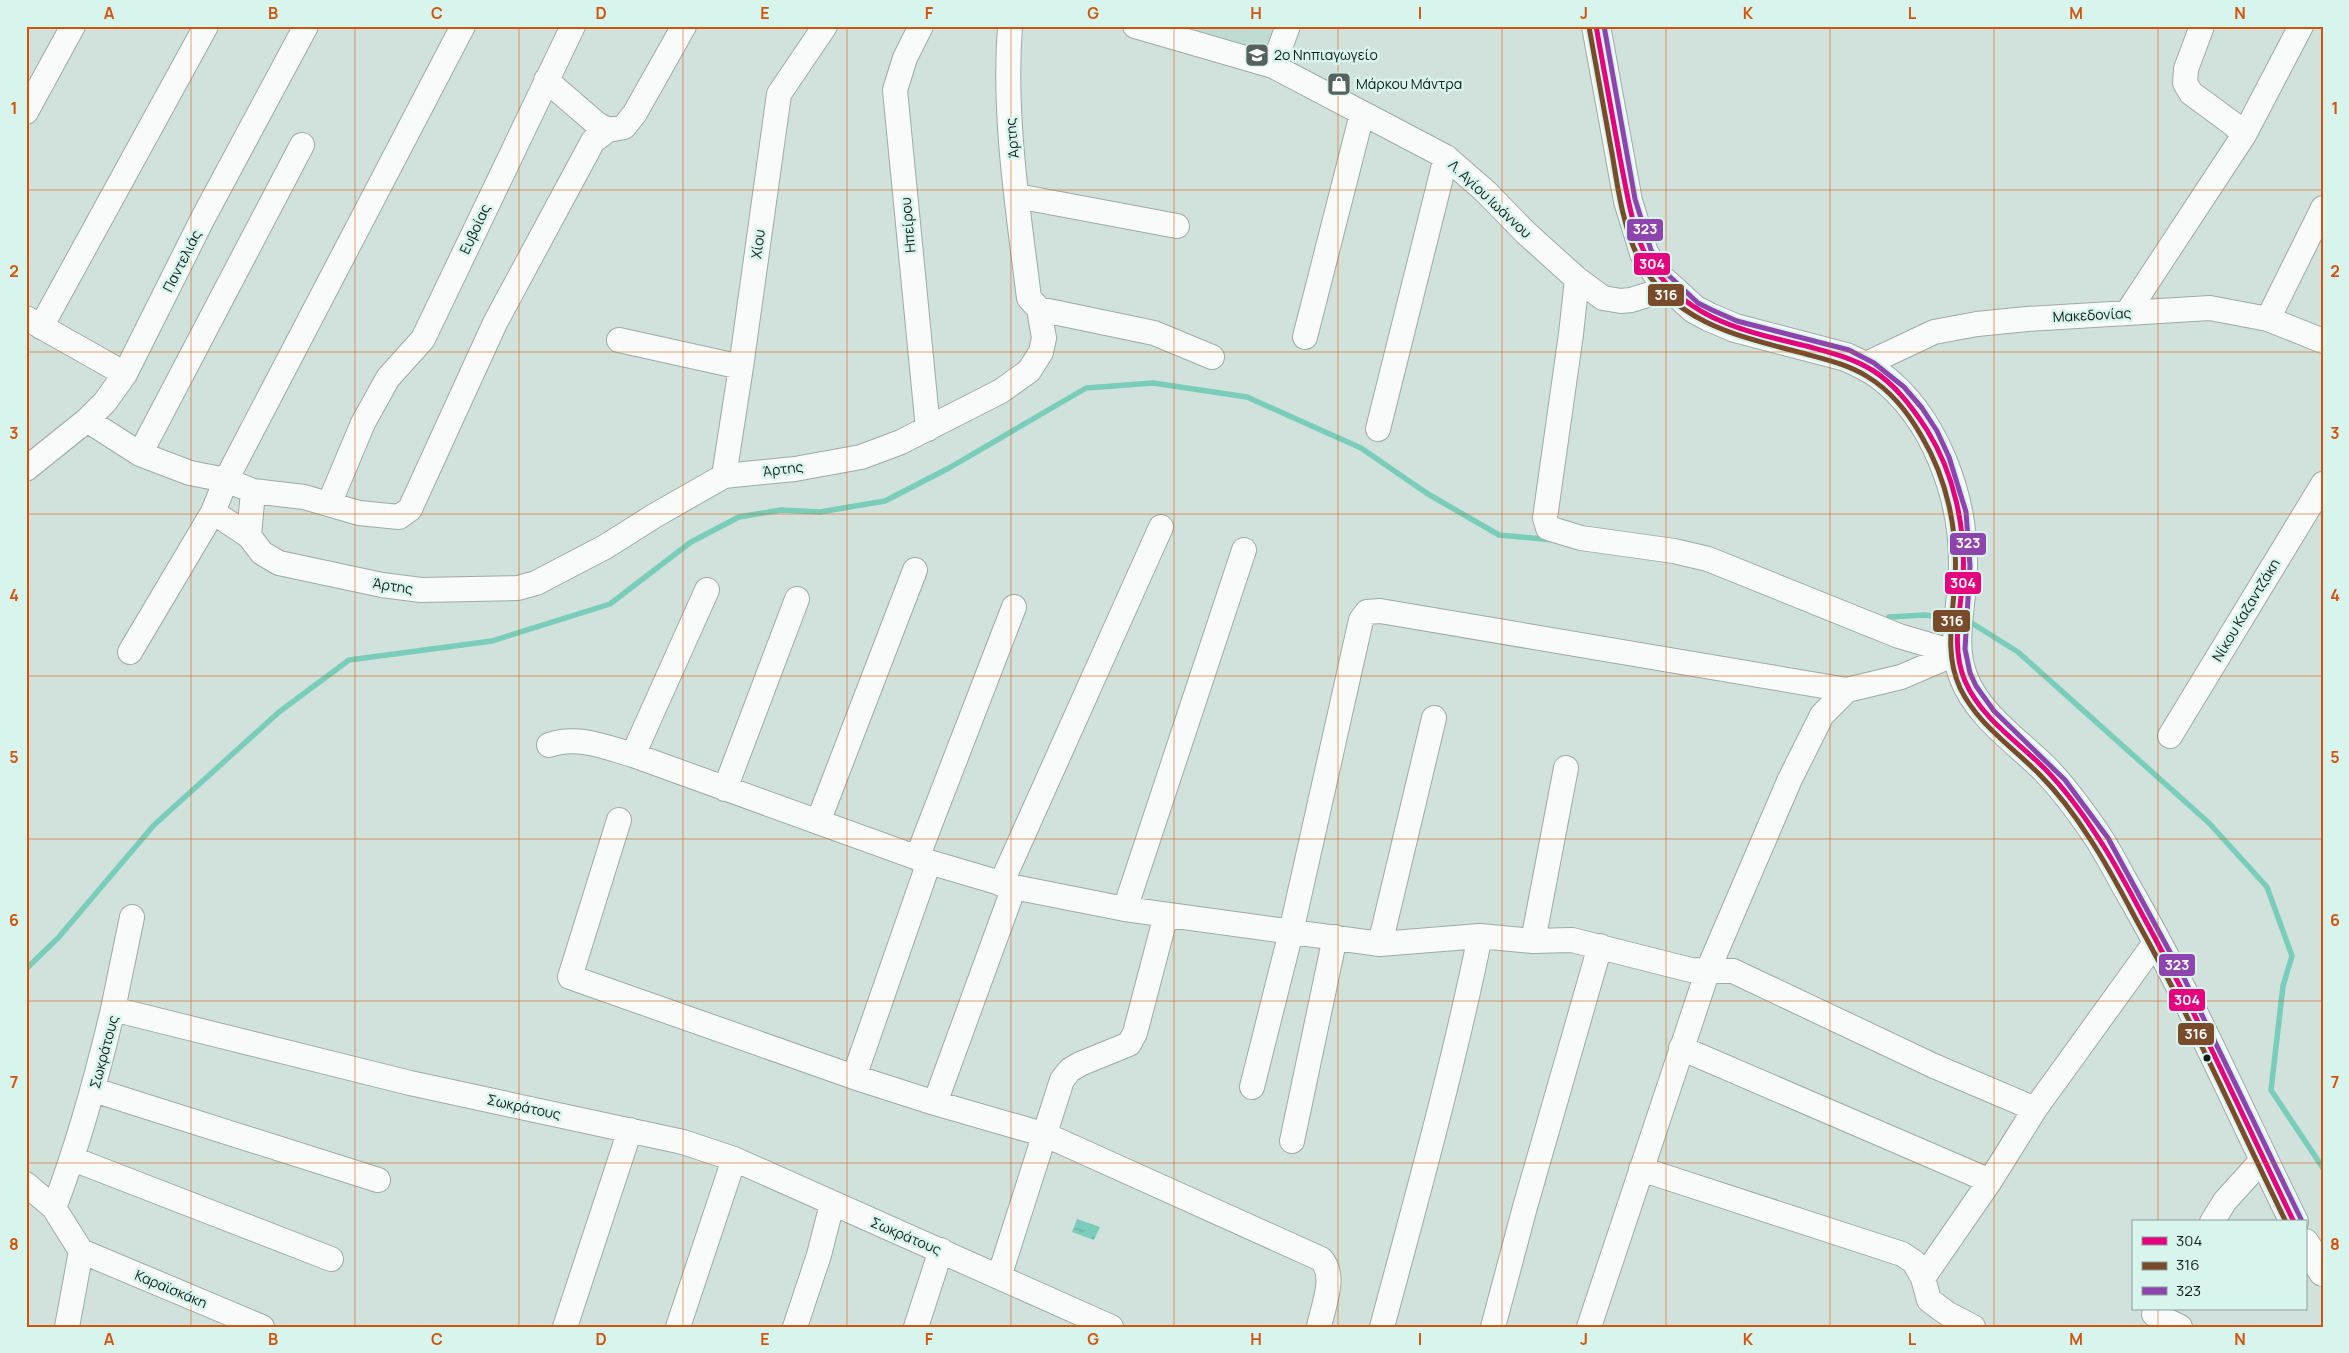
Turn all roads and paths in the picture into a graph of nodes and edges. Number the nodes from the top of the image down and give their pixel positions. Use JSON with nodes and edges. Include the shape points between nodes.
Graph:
{"nodes":[{"id":1,"x":73,"y":26,"type":"edge"},
{"id":2,"x":206,"y":26,"type":"edge"},
{"id":3,"x":306,"y":26,"type":"edge"},
{"id":4,"x":464,"y":26,"type":"edge"},
{"id":5,"x":573,"y":26,"type":"edge"},
{"id":6,"x":684,"y":26,"type":"edge"},
{"id":7,"x":825,"y":26,"type":"edge"},
{"id":8,"x":921,"y":26,"type":"edge"},
{"id":9,"x":1010,"y":26,"type":"edge"},
{"id":10,"x":1135,"y":26,"type":"edge"},
{"id":11,"x":1288,"y":26,"type":"edge"},
{"id":12,"x":1596,"y":26,"type":"edge"},
{"id":13,"x":2202,"y":26,"type":"edge"},
{"id":14,"x":2301,"y":26,"type":"edge"},
{"id":15,"x":1274,"y":66,"type":"junction"},
{"id":16,"x":546,"y":80,"type":"junction"},
{"id":17,"x":26,"y":112,"type":"edge"},
{"id":18,"x":1362,"y":114,"type":"junction"},
{"id":19,"x":608,"y":130,"type":"junction"},
{"id":20,"x":2244,"y":135,"type":"junction"},
{"id":21,"x":302,"y":145,"type":"dead end"},
{"id":22,"x":1446,"y":157,"type":"junction"},
{"id":23,"x":1017,"y":196,"type":"junction"},
{"id":24,"x":2323,"y":208,"type":"edge"},
{"id":25,"x":1177,"y":226,"type":"dead end"},
{"id":26,"x":1576,"y":279,"type":"junction"},
{"id":27,"x":1670,"y":288,"type":"junction"},
{"id":28,"x":1039,"y":309,"type":"junction"},
{"id":29,"x":2128,"y":313,"type":"junction"},
{"id":30,"x":2268,"y":319,"type":"junction"},
{"id":31,"x":34,"y":323,"type":"edge"},
{"id":32,"x":1305,"y":337,"type":"dead end"},
{"id":33,"x":619,"y":340,"type":"dead end"},
{"id":34,"x":2323,"y":341,"type":"edge"},
{"id":35,"x":1212,"y":357,"type":"dead end"},
{"id":36,"x":1864,"y":365,"type":"junction"},
{"id":37,"x":741,"y":367,"type":"junction"},
{"id":38,"x":125,"y":374,"type":"junction"},
{"id":39,"x":87,"y":420,"type":"junction"},
{"id":40,"x":928,"y":429,"type":"junction"},
{"id":41,"x":1378,"y":429,"type":"dead end"},
{"id":42,"x":140,"y":454,"type":"junction"},
{"id":43,"x":26,"y":469,"type":"edge"},
{"id":44,"x":724,"y":476,"type":"junction"},
{"id":45,"x":226,"y":480,"type":"junction"},
{"id":46,"x":2323,"y":484,"type":"edge"},
{"id":47,"x":253,"y":491,"type":"junction"},
{"id":48,"x":329,"y":504,"type":"junction"},
{"id":49,"x":213,"y":512,"type":"junction"},
{"id":50,"x":1161,"y":528,"type":"dead end"},
{"id":51,"x":249,"y":536,"type":"junction"},
{"id":52,"x":1244,"y":550,"type":"dead end"},
{"id":53,"x":915,"y":570,"type":"dead end"},
{"id":54,"x":707,"y":590,"type":"dead end"},
{"id":55,"x":797,"y":599,"type":"dead end"},
{"id":56,"x":1014,"y":607,"type":"dead end"},
{"id":57,"x":1957,"y":643,"type":"junction"},
{"id":58,"x":130,"y":652,"type":"dead end"},
{"id":59,"x":1847,"y":690,"type":"junction"},
{"id":60,"x":1434,"y":718,"type":"dead end"},
{"id":61,"x":2170,"y":736,"type":"dead end"},
{"id":62,"x":549,"y":745,"type":"dead end"},
{"id":63,"x":633,"y":756,"type":"junction"},
{"id":64,"x":1566,"y":768,"type":"dead end"},
{"id":65,"x":725,"y":789,"type":"junction"},
{"id":66,"x":619,"y":820,"type":"dead end"},
{"id":67,"x":818,"y":822,"type":"junction"},
{"id":68,"x":923,"y":860,"type":"junction"},
{"id":69,"x":1008,"y":886,"type":"junction"},
{"id":70,"x":1124,"y":908,"type":"junction"},
{"id":71,"x":1166,"y":915,"type":"junction"},
{"id":72,"x":132,"y":917,"type":"dead end"},
{"id":73,"x":1291,"y":932,"type":"junction"},
{"id":74,"x":1480,"y":936,"type":"junction"},
{"id":75,"x":1335,"y":937,"type":"junction"},
{"id":76,"x":2157,"y":940,"type":"junction"},
{"id":77,"x":1533,"y":941,"type":"junction"},
{"id":78,"x":1380,"y":944,"type":"junction"},
{"id":79,"x":1600,"y":946,"type":"junction"},
{"id":80,"x":1708,"y":970,"type":"junction"},
{"id":81,"x":113,"y":1010,"type":"junction"},
{"id":82,"x":1681,"y":1048,"type":"junction"},
{"id":83,"x":854,"y":1077,"type":"junction"},
{"id":84,"x":1252,"y":1087,"type":"dead end"},
{"id":85,"x":94,"y":1090,"type":"junction"},
{"id":86,"x":934,"y":1103,"type":"junction"},
{"id":87,"x":2035,"y":1109,"type":"junction"},
{"id":88,"x":630,"y":1130,"type":"junction"},
{"id":89,"x":1046,"y":1135,"type":"junction"},
{"id":90,"x":1292,"y":1141,"type":"dead end"},
{"id":91,"x":2264,"y":1158,"type":"junction"},
{"id":92,"x":73,"y":1159,"type":"junction"},
{"id":93,"x":734,"y":1159,"type":"junction"},
{"id":94,"x":1641,"y":1169,"type":"junction"},
{"id":95,"x":378,"y":1180,"type":"dead end"},
{"id":96,"x":1990,"y":1181,"type":"junction"},
{"id":97,"x":26,"y":1184,"type":"edge"},
{"id":98,"x":832,"y":1204,"type":"junction"},
{"id":99,"x":54,"y":1208,"type":"junction"},
{"id":100,"x":2213,"y":1220,"type":"edge"},
{"id":101,"x":2293,"y":1220,"type":"edge"},
{"id":102,"x":2306,"y":1245,"type":"edge"},
{"id":103,"x":941,"y":1250,"type":"junction"},
{"id":104,"x":80,"y":1251,"type":"junction"},
{"id":105,"x":331,"y":1259,"type":"dead end"},
{"id":106,"x":2323,"y":1272,"type":"edge"},
{"id":107,"x":999,"y":1278,"type":"junction"},
{"id":108,"x":1923,"y":1278,"type":"junction"},
{"id":109,"x":2152,"y":1317,"type":"edge"},
{"id":110,"x":222,"y":1319,"type":"edge"},
{"id":111,"x":67,"y":1327,"type":"edge"},
{"id":112,"x":262,"y":1327,"type":"edge"},
{"id":113,"x":565,"y":1327,"type":"edge"},
{"id":114,"x":678,"y":1327,"type":"edge"},
{"id":115,"x":795,"y":1327,"type":"edge"},
{"id":116,"x":916,"y":1327,"type":"edge"},
{"id":117,"x":1111,"y":1327,"type":"edge"},
{"id":118,"x":1319,"y":1327,"type":"edge"},
{"id":119,"x":1382,"y":1327,"type":"edge"},
{"id":120,"x":1493,"y":1327,"type":"edge"},
{"id":121,"x":1589,"y":1327,"type":"edge"},
{"id":122,"x":1973,"y":1327,"type":"edge"},
{"id":123,"x":2180,"y":1327,"type":"edge"}],
"edges":[{"from":1,"to":17,"type":"street"},
{"from":2,"to":31,"type":"street"},
{"from":3,"to":38,"type":"street","name":"Παντελιάς"},
{"from":4,"to":45,"type":"street"},
{"from":5,"to":16,"type":"street","name":"Ευβοίας"},
{"from":6,"to":19,"type":"street","via":[[635,113],[624,127]]},
{"from":7,"to":37,"type":"street","name":"Χίου","via":[[779,94]]},
{"from":8,"to":40,"type":"street","name":"Ηπείρου","via":[[905,58],[896,90]]},
{"from":9,"to":23,"type":"street","name":"Άρτης","via":[[1008,97]]},
{"from":10,"to":15,"type":"street","name":"Λ. Αγίου Ιωάννου"},
{"from":11,"to":15,"type":"street"},
{"from":12,"to":27,"type":"main road","via":[[1633,220],[1644,254]]},
{"from":13,"to":20,"type":"street","via":[[2186,68],[2185,83],[2191,93]]},
{"from":14,"to":20,"type":"street"},
{"from":15,"to":18,"type":"street","name":"Λ. Αγίου Ιωάννου"},
{"from":16,"to":19,"type":"street"},
{"from":16,"to":48,"type":"street","name":"Ευβοίας","via":[[423,339],[388,378],[363,423]]},
{"from":18,"to":22,"type":"street","name":"Λ. Αγίου Ιωάννου"},
{"from":18,"to":32,"type":"street"},
{"from":19,"to":48,"type":"street","via":[[593,141],[495,323],[410,509],[399,518],[359,513]]},
{"from":20,"to":29,"type":"street"},
{"from":21,"to":42,"type":"street"},
{"from":22,"to":26,"type":"street","name":"Λ. Αγίου Ιωάννου"},
{"from":22,"to":41,"type":"street"},
{"from":23,"to":25,"type":"street"},
{"from":23,"to":28,"type":"street","name":"Άρτης","via":[[1029,298]]},
{"from":24,"to":30,"type":"street"},
{"from":26,"to":27,"type":"street","name":"Λ. Αγίου Ιωάννου","via":[[1603,298],[1621,301]]},
{"from":26,"to":57,"type":"street","via":[[1545,518],[1548,528],[1581,538],[1708,559],[1899,636]]},
{"from":27,"to":36,"type":"main road","via":[[1694,309],[1735,328],[1846,357]]},
{"from":28,"to":35,"type":"street","via":[[1154,333]]},
{"from":28,"to":40,"type":"street","name":"Άρτης","via":[[1044,338],[1041,352],[1029,371],[1001,391]]},
{"from":29,"to":30,"type":"street","name":"Μακεδονίας","via":[[2210,308]]},
{"from":29,"to":36,"type":"street","name":"Μακεδονίας","via":[[2027,319],[1934,332]]},
{"from":30,"to":34,"type":"street","name":"Μακεδονίας"},
{"from":31,"to":38,"type":"street"},
{"from":33,"to":37,"type":"street"},
{"from":36,"to":57,"type":"main road","via":[[1889,383],[1910,405],[1950,481],[1961,526],[1963,566]]},
{"from":37,"to":44,"type":"street","name":"Χίου"},
{"from":38,"to":39,"type":"street","name":"Παντελιάς"},
{"from":39,"to":42,"type":"street"},
{"from":39,"to":43,"type":"street","name":"Παντελιάς"},
{"from":40,"to":44,"type":"street","name":"Άρτης","via":[[861,456],[794,469]]},
{"from":42,"to":45,"type":"street","via":[[190,473]]},
{"from":44,"to":51,"type":"street","name":"Άρτης","via":[[606,547],[536,583],[518,588],[421,590],[382,585],[279,563],[262,553]]},
{"from":45,"to":47,"type":"street"},
{"from":45,"to":49,"type":"street"},
{"from":46,"to":61,"type":"street","name":"Νίκου Καζαντζάκη"},
{"from":47,"to":48,"type":"street"},
{"from":47,"to":51,"type":"street"},
{"from":49,"to":51,"type":"street","name":"Άρτης"},
{"from":49,"to":58,"type":"street"},
{"from":50,"to":69,"type":"street"},
{"from":52,"to":70,"type":"street"},
{"from":53,"to":67,"type":"street"},
{"from":54,"to":63,"type":"street"},
{"from":55,"to":65,"type":"street"},
{"from":56,"to":68,"type":"street"},
{"from":57,"to":59,"type":"street","via":[[1901,677]]},
{"from":57,"to":76,"type":"main road","via":[[1964,680],[1982,709],[2047,772],[2079,810],[2098,836]]},
{"from":59,"to":73,"type":"street","via":[[1380,611],[1367,612],[1361,620]]},
{"from":59,"to":80,"type":"street","via":[[1822,715],[1790,779]]},
{"from":60,"to":78,"type":"street"},
{"from":62,"to":63,"type":"street","via":[[563,740],[578,740]]},
{"from":63,"to":65,"type":"street"},
{"from":64,"to":77,"type":"street"},
{"from":65,"to":67,"type":"street"},
{"from":66,"to":83,"type":"street","via":[[570,977]]},
{"from":67,"to":68,"type":"street"},
{"from":68,"to":69,"type":"street"},
{"from":68,"to":83,"type":"street"},
{"from":69,"to":70,"type":"street"},
{"from":69,"to":86,"type":"street"},
{"from":70,"to":71,"type":"street"},
{"from":71,"to":73,"type":"street"},
{"from":71,"to":89,"type":"street","via":[[1135,1033],[1129,1044],[1070,1070],[1062,1080]]},
{"from":72,"to":81,"type":"street"},
{"from":73,"to":75,"type":"street"},
{"from":73,"to":84,"type":"street"},
{"from":74,"to":77,"type":"street"},
{"from":74,"to":78,"type":"street"},
{"from":74,"to":119,"type":"street","via":[[1426,1165]]},
{"from":75,"to":78,"type":"street"},
{"from":75,"to":90,"type":"street"},
{"from":76,"to":87,"type":"street"},
{"from":76,"to":91,"type":"main road"},
{"from":77,"to":79,"type":"street","via":[[1572,940]]},
{"from":79,"to":80,"type":"street","via":[[1691,970]]},
{"from":79,"to":120,"type":"street"},
{"from":80,"to":82,"type":"street"},
{"from":80,"to":87,"type":"street","via":[[1733,971],[1934,1066]]},
{"from":81,"to":85,"type":"street","name":"Σωκράτους"},
{"from":81,"to":88,"type":"street","name":"Σωκράτους","via":[[410,1084]]},
{"from":82,"to":94,"type":"street"},
{"from":82,"to":96,"type":"street"},
{"from":83,"to":86,"type":"street"},
{"from":85,"to":92,"type":"street","name":"Σωκράτους"},
{"from":85,"to":95,"type":"street"},
{"from":86,"to":89,"type":"street"},
{"from":87,"to":96,"type":"street"},
{"from":88,"to":93,"type":"street","name":"Σωκράτους","via":[[683,1142]]},
{"from":88,"to":113,"type":"street"},
{"from":89,"to":107,"type":"street"},
{"from":89,"to":118,"type":"street","via":[[1322,1259],[1328,1266],[1329,1278]]},
{"from":91,"to":100,"type":"street"},
{"from":91,"to":101,"type":"main road"},
{"from":92,"to":99,"type":"street","name":"Σωκράτους"},
{"from":92,"to":105,"type":"street"},
{"from":93,"to":98,"type":"street","name":"Σωκράτους"},
{"from":93,"to":114,"type":"street"},
{"from":94,"to":108,"type":"street","via":[[1902,1254],[1914,1262]]},
{"from":94,"to":121,"type":"street"},
{"from":96,"to":108,"type":"street"},
{"from":97,"to":99,"type":"street"},
{"from":98,"to":103,"type":"street","name":"Σωκράτους"},
{"from":98,"to":115,"type":"street"},
{"from":99,"to":104,"type":"street"},
{"from":102,"to":106,"type":"main road"},
{"from":103,"to":107,"type":"street","name":"Σωκράτους"},
{"from":103,"to":116,"type":"street"},
{"from":104,"to":110,"type":"street","name":"Καραϊσκάκη"},
{"from":104,"to":111,"type":"street"},
{"from":107,"to":117,"type":"street","name":"Σωκράτους"},
{"from":108,"to":122,"type":"street","via":[[1929,1300]]},
{"from":109,"to":123,"type":"street"},
{"from":110,"to":112,"type":"street","name":"Καραϊσκάκη"}]}
